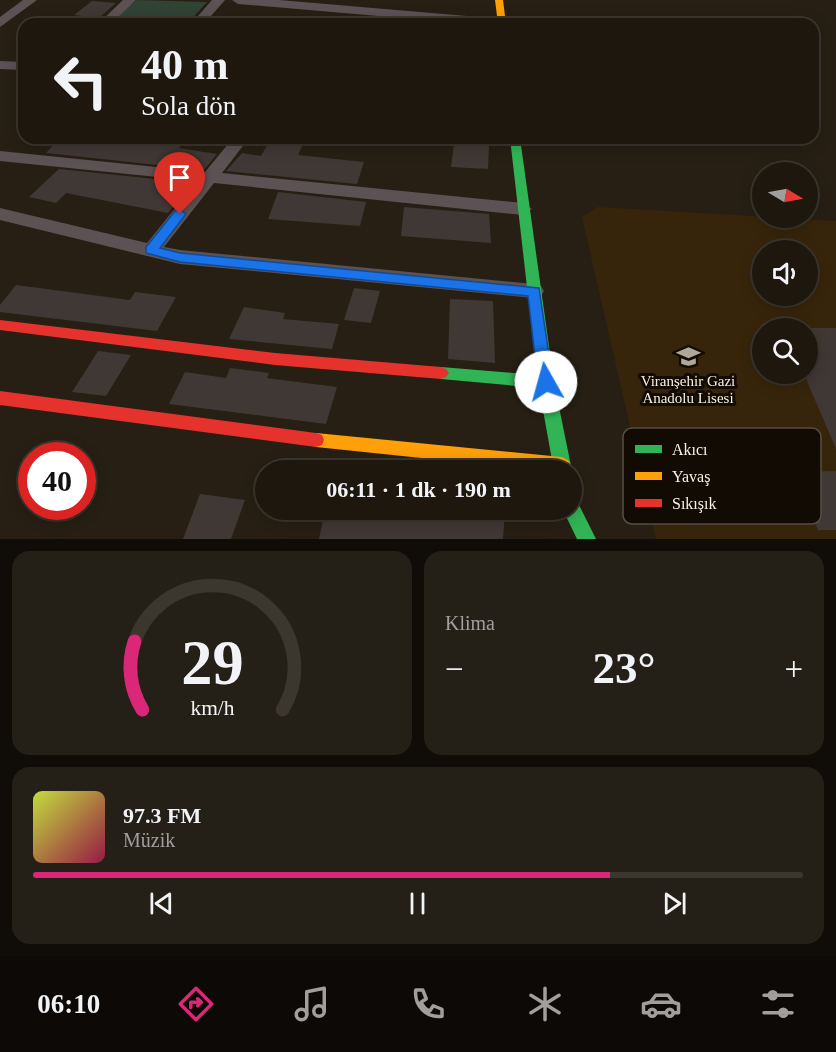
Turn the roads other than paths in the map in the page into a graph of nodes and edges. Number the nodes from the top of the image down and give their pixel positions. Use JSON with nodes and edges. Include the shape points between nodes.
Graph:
{"nodes":[{"id":1,"x":31,"y":0,"type":"edge"},
{"id":2,"x":130,"y":0,"type":"edge"},
{"id":3,"x":219,"y":0,"type":"edge"},
{"id":4,"x":238,"y":0,"type":"edge"},
{"id":5,"x":499,"y":0,"type":"edge"},
{"id":6,"x":319,"y":4,"type":"edge"},
{"id":7,"x":110,"y":18,"type":"edge"},
{"id":8,"x":202,"y":18,"type":"edge"},
{"id":9,"x":447,"y":18,"type":"edge"},
{"id":10,"x":501,"y":18,"type":"edge"},
{"id":11,"x":0,"y":23,"type":"edge"},
{"id":12,"x":0,"y":65,"type":"edge"},
{"id":13,"x":18,"y":66,"type":"edge"},
{"id":14,"x":236,"y":144,"type":"edge"},
{"id":15,"x":516,"y":144,"type":"edge"},
{"id":16,"x":0,"y":156,"type":"edge"},
{"id":17,"x":209,"y":178,"type":"junction"},
{"id":18,"x":523,"y":209,"type":"junction"},
{"id":19,"x":0,"y":214,"type":"edge"},
{"id":20,"x":151,"y":250,"type":"junction"},
{"id":21,"x":534,"y":291,"type":"junction"},
{"id":22,"x":0,"y":325,"type":"edge"},
{"id":23,"x":546,"y":382,"type":"junction"},
{"id":24,"x":0,"y":398,"type":"edge"},
{"id":25,"x":491,"y":460,"type":"edge"},
{"id":26,"x":561,"y":460,"type":"edge"},
{"id":27,"x":566,"y":520,"type":"edge"},
{"id":28,"x":578,"y":520,"type":"edge"},
{"id":29,"x":566,"y":529,"type":"dead end"},
{"id":30,"x":587,"y":539,"type":"edge"}],
"edges":[{"from":1,"to":11,"type":"street"},
{"from":2,"to":7,"type":"street"},
{"from":3,"to":8,"type":"street"},
{"from":4,"to":6,"type":"street"},
{"from":5,"to":10,"type":"street"},
{"from":6,"to":9,"type":"street"},
{"from":12,"to":13,"type":"street"},
{"from":14,"to":17,"type":"street"},
{"from":15,"to":18,"type":"street"},
{"from":16,"to":17,"type":"street"},
{"from":17,"to":18,"type":"street"},
{"from":17,"to":20,"type":"street"},
{"from":18,"to":21,"type":"street"},
{"from":19,"to":20,"type":"street"},
{"from":20,"to":21,"type":"street","via":[[180,257]]},
{"from":21,"to":23,"type":"street"},
{"from":22,"to":23,"type":"street","via":[[275,359]]},
{"from":23,"to":26,"type":"street"},
{"from":24,"to":25,"type":"street"},
{"from":27,"to":29,"type":"street"},
{"from":28,"to":30,"type":"street"}]}
